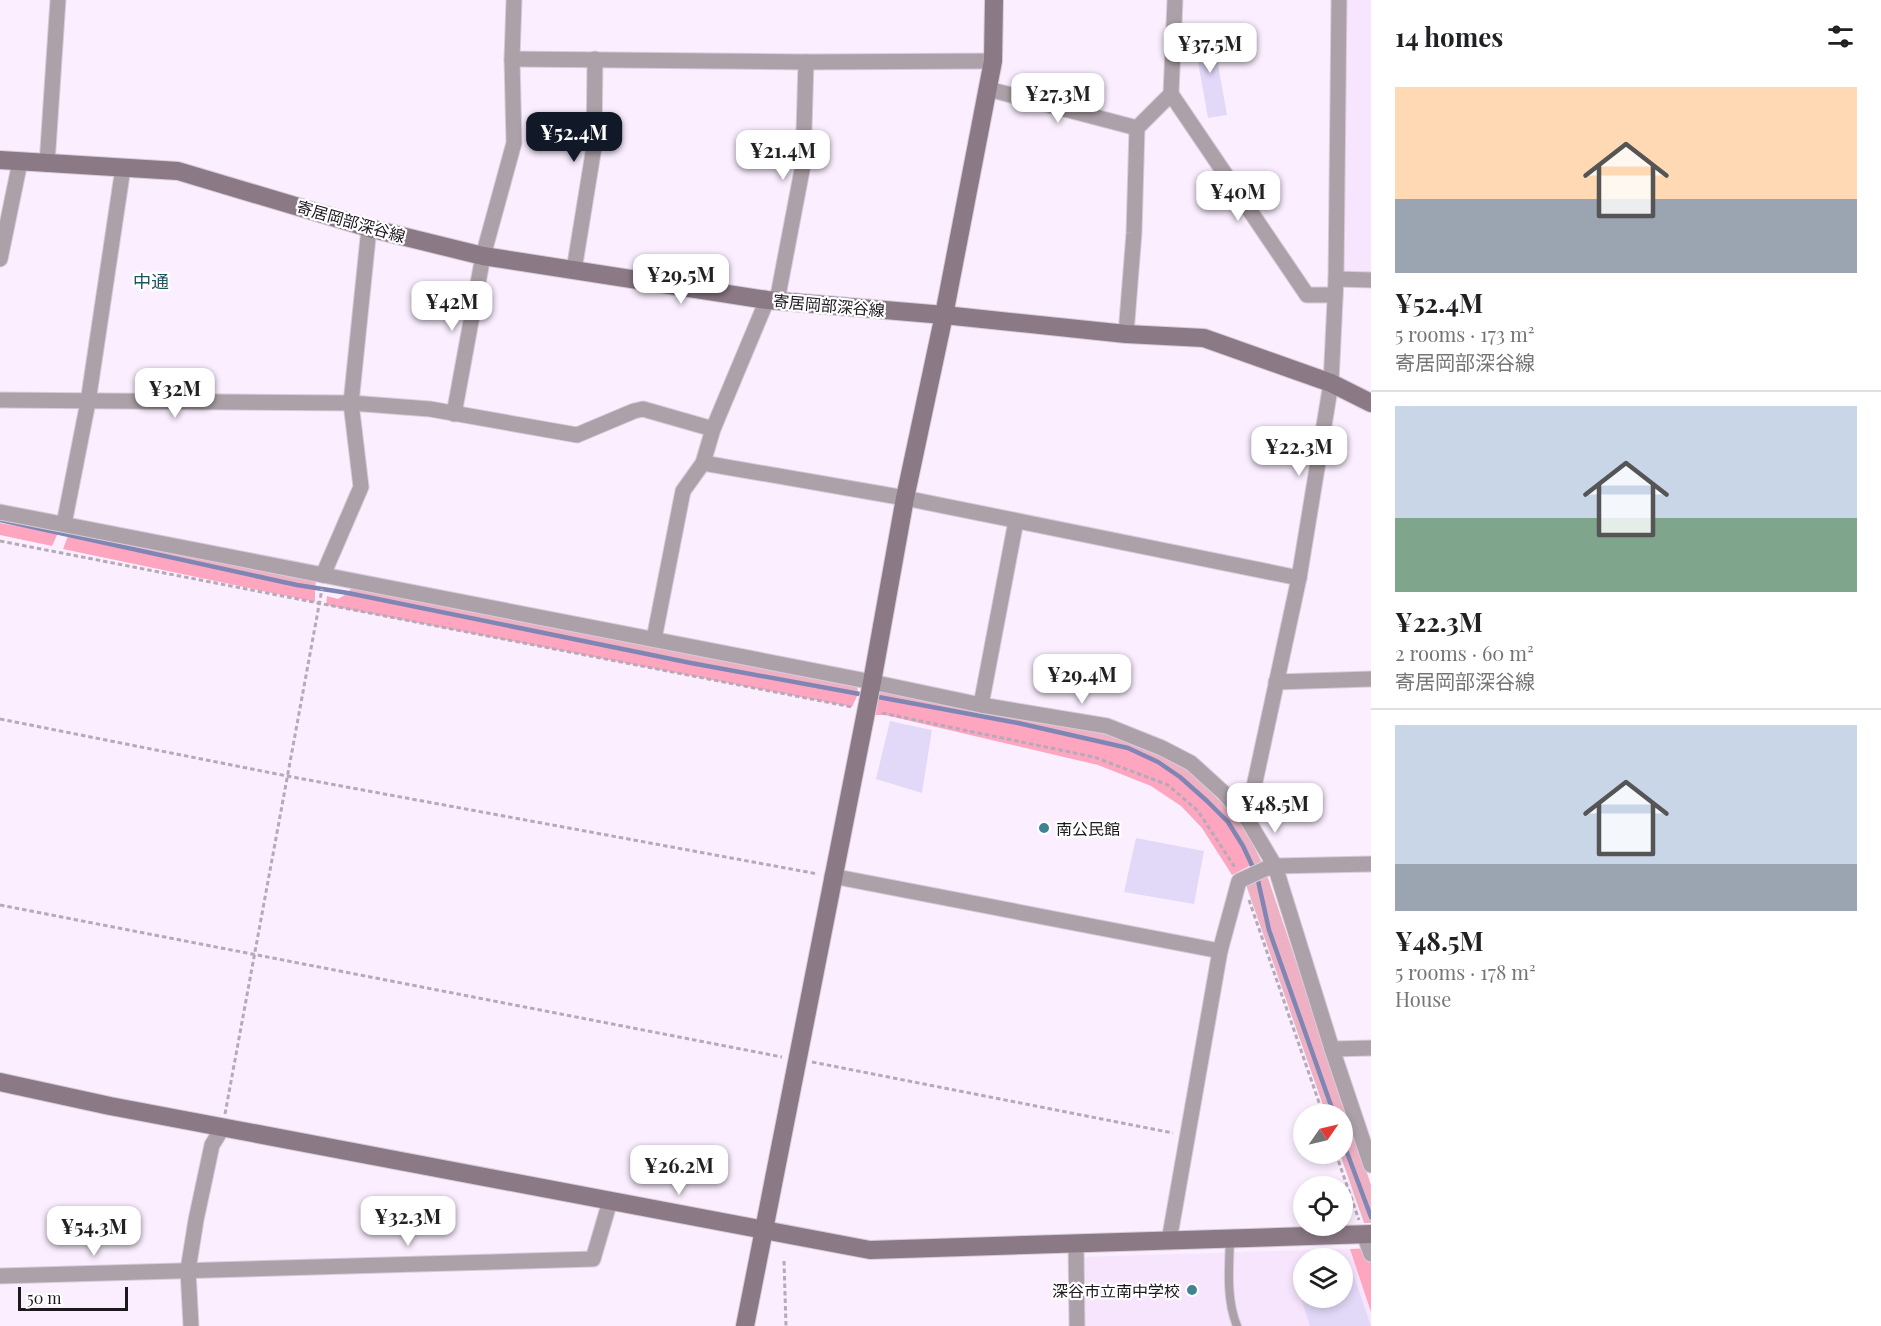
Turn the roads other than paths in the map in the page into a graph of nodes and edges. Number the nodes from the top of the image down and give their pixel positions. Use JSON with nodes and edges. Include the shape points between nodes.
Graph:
{"nodes":[{"id":1,"x":58,"y":0,"type":"edge"},
{"id":2,"x":514,"y":0,"type":"edge"},
{"id":3,"x":994,"y":0,"type":"edge"},
{"id":4,"x":1175,"y":0,"type":"edge"},
{"id":5,"x":1339,"y":0,"type":"edge"},
{"id":6,"x":512,"y":59,"type":"junction"},
{"id":7,"x":596,"y":59,"type":"junction"},
{"id":8,"x":993,"y":61,"type":"junction"},
{"id":9,"x":806,"y":62,"type":"junction"},
{"id":10,"x":988,"y":89,"type":"junction"},
{"id":11,"x":1171,"y":94,"type":"junction"},
{"id":12,"x":1137,"y":128,"type":"junction"},
{"id":13,"x":0,"y":160,"type":"edge"},
{"id":14,"x":20,"y":162,"type":"junction"},
{"id":15,"x":47,"y":164,"type":"junction"},
{"id":16,"x":123,"y":168,"type":"junction"},
{"id":17,"x":369,"y":228,"type":"junction"},
{"id":18,"x":483,"y":255,"type":"junction"},
{"id":19,"x":0,"y":258,"type":"edge"},
{"id":20,"x":574,"y":270,"type":"junction"},
{"id":21,"x":1336,"y":279,"type":"junction"},
{"id":22,"x":1371,"y":280,"type":"edge"},
{"id":23,"x":1335,"y":295,"type":"junction"},
{"id":24,"x":772,"y":301,"type":"junction"},
{"id":25,"x":944,"y":315,"type":"junction"},
{"id":26,"x":1126,"y":334,"type":"junction"},
{"id":27,"x":1332,"y":383,"type":"junction"},
{"id":28,"x":0,"y":400,"type":"edge"},
{"id":29,"x":88,"y":402,"type":"junction"},
{"id":30,"x":351,"y":403,"type":"junction"},
{"id":31,"x":1371,"y":403,"type":"edge"},
{"id":32,"x":454,"y":414,"type":"junction"},
{"id":33,"x":713,"y":429,"type":"junction"},
{"id":34,"x":702,"y":463,"type":"junction"},
{"id":35,"x":905,"y":498,"type":"junction"},
{"id":36,"x":0,"y":512,"type":"edge"},
{"id":37,"x":1016,"y":521,"type":"junction"},
{"id":38,"x":63,"y":524,"type":"junction"},
{"id":39,"x":1299,"y":578,"type":"junction"},
{"id":40,"x":323,"y":579,"type":"junction"},
{"id":41,"x":654,"y":639,"type":"junction"},
{"id":42,"x":1371,"y":679,"type":"edge"},
{"id":43,"x":872,"y":682,"type":"junction"},
{"id":44,"x":1276,"y":682,"type":"junction"},
{"id":45,"x":981,"y":705,"type":"junction"},
{"id":46,"x":1247,"y":819,"type":"junction"},
{"id":47,"x":1371,"y":864,"type":"edge"},
{"id":48,"x":1270,"y":867,"type":"junction"},
{"id":49,"x":832,"y":876,"type":"junction"},
{"id":50,"x":1220,"y":951,"type":"junction"},
{"id":51,"x":1371,"y":1048,"type":"edge"},
{"id":52,"x":1332,"y":1049,"type":"junction"},
{"id":53,"x":0,"y":1082,"type":"edge"},
{"id":54,"x":223,"y":1127,"type":"junction"},
{"id":55,"x":1371,"y":1165,"type":"edge"},
{"id":56,"x":610,"y":1201,"type":"junction"},
{"id":57,"x":764,"y":1231,"type":"junction"},
{"id":58,"x":1368,"y":1234,"type":"edge"},
{"id":59,"x":1230,"y":1239,"type":"junction"},
{"id":60,"x":1169,"y":1241,"type":"junction"},
{"id":61,"x":1076,"y":1243,"type":"junction"},
{"id":62,"x":1371,"y":1254,"type":"edge"},
{"id":63,"x":188,"y":1270,"type":"junction"},
{"id":64,"x":0,"y":1276,"type":"edge"},
{"id":65,"x":191,"y":1326,"type":"edge"},
{"id":66,"x":745,"y":1326,"type":"edge"},
{"id":67,"x":1077,"y":1326,"type":"edge"},
{"id":68,"x":1237,"y":1326,"type":"edge"}],
"edges":[{"from":1,"to":15,"type":"street"},
{"from":2,"to":6,"type":"street"},
{"from":3,"to":8,"type":"street"},
{"from":4,"to":11,"type":"street"},
{"from":5,"to":21,"type":"street"},
{"from":6,"to":7,"type":"street"},
{"from":6,"to":18,"type":"street","via":[[514,143]]},
{"from":7,"to":9,"type":"street"},
{"from":7,"to":20,"type":"street","via":[[594,147]]},
{"from":8,"to":9,"type":"street"},
{"from":8,"to":10,"type":"street"},
{"from":9,"to":24,"type":"street","via":[[803,165]]},
{"from":10,"to":12,"type":"street"},
{"from":10,"to":25,"type":"street"},
{"from":11,"to":12,"type":"street"},
{"from":11,"to":23,"type":"street","via":[[1306,295]]},
{"from":12,"to":26,"type":"street"},
{"from":13,"to":14,"type":"street","name":"寄居岡部深谷線"},
{"from":14,"to":15,"type":"street","name":"寄居岡部深谷線"},
{"from":14,"to":19,"type":"street"},
{"from":15,"to":16,"type":"street","name":"寄居岡部深谷線"},
{"from":16,"to":17,"type":"street","name":"寄居岡部深谷線","via":[[178,171]]},
{"from":16,"to":29,"type":"street"},
{"from":17,"to":18,"type":"street","name":"寄居岡部深谷線"},
{"from":17,"to":30,"type":"street"},
{"from":18,"to":20,"type":"street","name":"寄居岡部深谷線"},
{"from":18,"to":32,"type":"street"},
{"from":20,"to":24,"type":"street","name":"寄居岡部深谷線"},
{"from":21,"to":22,"type":"street"},
{"from":21,"to":23,"type":"street"},
{"from":23,"to":27,"type":"street"},
{"from":24,"to":25,"type":"street","name":"寄居岡部深谷線"},
{"from":24,"to":33,"type":"street"},
{"from":25,"to":26,"type":"street","name":"寄居岡部深谷線"},
{"from":25,"to":35,"type":"street"},
{"from":26,"to":27,"type":"street","name":"寄居岡部深谷線","via":[[1204,338]]},
{"from":27,"to":31,"type":"street","name":"寄居岡部深谷線"},
{"from":27,"to":39,"type":"street"},
{"from":28,"to":29,"type":"street"},
{"from":29,"to":30,"type":"street"},
{"from":29,"to":38,"type":"street"},
{"from":30,"to":32,"type":"street"},
{"from":30,"to":40,"type":"street","via":[[360,487]]},
{"from":32,"to":33,"type":"street","via":[[577,435],[643,409]]},
{"from":33,"to":34,"type":"street"},
{"from":34,"to":35,"type":"street"},
{"from":34,"to":41,"type":"street","via":[[683,491]]},
{"from":35,"to":37,"type":"street"},
{"from":35,"to":43,"type":"street"},
{"from":36,"to":38,"type":"street"},
{"from":37,"to":39,"type":"street"},
{"from":37,"to":45,"type":"street"},
{"from":38,"to":40,"type":"street"},
{"from":39,"to":44,"type":"street"},
{"from":40,"to":41,"type":"street"},
{"from":41,"to":43,"type":"street"},
{"from":42,"to":44,"type":"street"},
{"from":43,"to":45,"type":"street"},
{"from":43,"to":49,"type":"street"},
{"from":44,"to":46,"type":"street"},
{"from":45,"to":46,"type":"street","via":[[1107,726],[1162,748],[1191,763]]},
{"from":46,"to":48,"type":"street"},
{"from":47,"to":48,"type":"street"},
{"from":48,"to":50,"type":"street","via":[[1240,880]]},
{"from":48,"to":52,"type":"street"},
{"from":49,"to":50,"type":"street"},
{"from":49,"to":57,"type":"street"},
{"from":50,"to":60,"type":"street"},
{"from":51,"to":52,"type":"street"},
{"from":52,"to":55,"type":"street"},
{"from":53,"to":54,"type":"street"},
{"from":54,"to":56,"type":"street"},
{"from":54,"to":63,"type":"street","via":[[212,1145]]},
{"from":56,"to":57,"type":"street"},
{"from":56,"to":63,"type":"street","via":[[593,1259]]},
{"from":57,"to":61,"type":"street","via":[[870,1250]]},
{"from":57,"to":66,"type":"street"},
{"from":58,"to":59,"type":"street"},
{"from":58,"to":62,"type":"street"},
{"from":59,"to":60,"type":"street"},
{"from":59,"to":68,"type":"lane","via":[[1228,1286]]},
{"from":60,"to":61,"type":"street"},
{"from":61,"to":67,"type":"street"},
{"from":63,"to":64,"type":"street"},
{"from":63,"to":65,"type":"street"}]}
